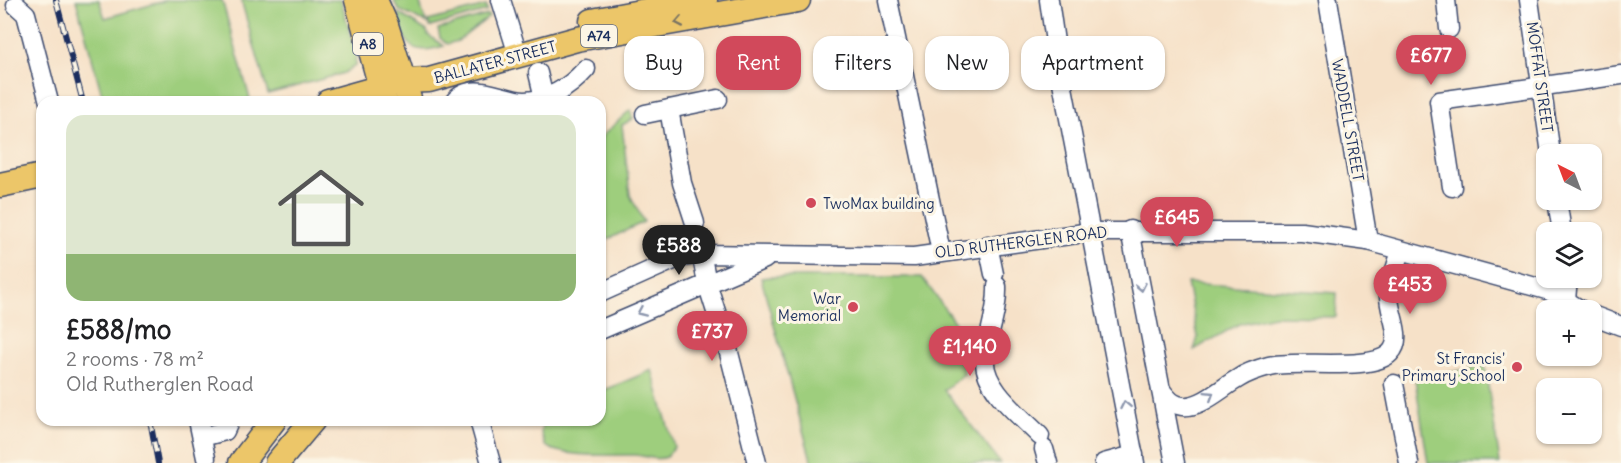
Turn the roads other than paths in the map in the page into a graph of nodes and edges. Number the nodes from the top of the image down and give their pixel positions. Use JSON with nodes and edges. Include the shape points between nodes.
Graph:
{"nodes":[{"id":1,"x":357,"y":0,"type":"edge"},
{"id":2,"x":375,"y":0,"type":"edge"},
{"id":3,"x":501,"y":0,"type":"edge"},
{"id":4,"x":705,"y":0,"type":"edge"},
{"id":5,"x":798,"y":0,"type":"edge"},
{"id":6,"x":888,"y":0,"type":"edge"},
{"id":7,"x":1049,"y":0,"type":"edge"},
{"id":8,"x":1328,"y":0,"type":"edge"},
{"id":9,"x":1446,"y":0,"type":"edge"},
{"id":10,"x":1529,"y":0,"type":"edge"},
{"id":11,"x":16,"y":5,"type":"dead end"},
{"id":12,"x":1449,"y":29,"type":"dead end"},
{"id":13,"x":515,"y":48,"type":"junction"},
{"id":14,"x":586,"y":69,"type":"dead end"},
{"id":15,"x":538,"y":73,"type":"dead end"},
{"id":16,"x":1621,"y":75,"type":"edge"},
{"id":17,"x":1541,"y":86,"type":"junction"},
{"id":18,"x":406,"y":92,"type":"edge"},
{"id":19,"x":382,"y":95,"type":"edge"},
{"id":20,"x":47,"y":96,"type":"edge"},
{"id":21,"x":462,"y":96,"type":"edge"},
{"id":22,"x":496,"y":96,"type":"edge"},
{"id":23,"x":544,"y":96,"type":"edge"},
{"id":24,"x":548,"y":96,"type":"edge"},
{"id":25,"x":718,"y":99,"type":"dead end"},
{"id":26,"x":669,"y":109,"type":"junction"},
{"id":27,"x":645,"y":114,"type":"dead end"},
{"id":28,"x":1550,"y":144,"type":"edge"},
{"id":29,"x":36,"y":177,"type":"edge"},
{"id":30,"x":0,"y":185,"type":"edge"},
{"id":31,"x":1452,"y":187,"type":"dead end"},
{"id":32,"x":695,"y":223,"type":"tunnel mouth"},
{"id":33,"x":1130,"y":230,"type":"junction"},
{"id":34,"x":1091,"y":232,"type":"junction"},
{"id":35,"x":1368,"y":241,"type":"junction"},
{"id":36,"x":988,"y":245,"type":"junction"},
{"id":37,"x":701,"y":251,"type":"junction"},
{"id":38,"x":1401,"y":251,"type":"junction"},
{"id":39,"x":941,"y":252,"type":"junction"},
{"id":40,"x":772,"y":256,"type":"junction"},
{"id":41,"x":707,"y":283,"type":"junction"},
{"id":42,"x":1567,"y":288,"type":"edge"},
{"id":43,"x":606,"y":290,"type":"edge"},
{"id":44,"x":1566,"y":300,"type":"joint"},
{"id":45,"x":1602,"y":319,"type":"edge"},
{"id":46,"x":1621,"y":326,"type":"edge"},
{"id":47,"x":606,"y":327,"type":"edge"},
{"id":48,"x":1394,"y":384,"type":"dead end"},
{"id":49,"x":1161,"y":390,"type":"junction"},
{"id":50,"x":227,"y":426,"type":"edge"},
{"id":51,"x":269,"y":426,"type":"edge"},
{"id":52,"x":308,"y":426,"type":"edge"},
{"id":53,"x":481,"y":426,"type":"edge"},
{"id":54,"x":200,"y":428,"type":"edge"},
{"id":55,"x":1044,"y":449,"type":"edge"},
{"id":56,"x":206,"y":458,"type":"dead end"},
{"id":57,"x":1135,"y":459,"type":"edge"},
{"id":58,"x":241,"y":463,"type":"edge"},
{"id":59,"x":277,"y":463,"type":"edge"},
{"id":60,"x":491,"y":463,"type":"edge"},
{"id":61,"x":757,"y":463,"type":"edge"},
{"id":62,"x":1104,"y":463,"type":"edge"},
{"id":63,"x":1175,"y":463,"type":"edge"},
{"id":64,"x":1409,"y":463,"type":"edge"}],
"edges":[{"from":1,"to":19,"type":"main road","number":"A8"},
{"from":2,"to":18,"type":"main road","number":"A8"},
{"from":3,"to":13,"type":"street"},
{"from":4,"to":13,"type":"main road","name":"BALLATER STREET","number":"A74","via":[[567,26]]},
{"from":5,"to":13,"type":"main road","name":"BALLATER STREET","number":"A74","one_way":true},
{"from":6,"to":39,"type":"street"},
{"from":7,"to":34,"type":"street"},
{"from":8,"to":35,"type":"street","name":"WADDELL STREET"},
{"from":9,"to":12,"type":"street"},
{"from":10,"to":17,"type":"street","name":"MOFFAT STREET"},
{"from":11,"to":20,"type":"street","via":[[26,14]]},
{"from":13,"to":18,"type":"main road","name":"BALLATER STREET","number":"A74"},
{"from":14,"to":24,"type":"street","via":[[570,85]]},
{"from":15,"to":23,"type":"street"},
{"from":16,"to":17,"type":"street"},
{"from":17,"to":28,"type":"street","name":"MOFFAT STREET"},
{"from":17,"to":31,"type":"street","via":[[1439,101]]},
{"from":18,"to":19,"type":"main road","name":"BALLATER STREET"},
{"from":21,"to":22,"type":"street","via":[[476,92]]},
{"from":25,"to":26,"type":"street"},
{"from":26,"to":27,"type":"street"},
{"from":26,"to":32,"type":"street","via":[[682,183]]},
{"from":29,"to":30,"type":"main road"},
{"from":33,"to":34,"type":"street","name":"OLD RUTHERGLEN ROAD"},
{"from":33,"to":35,"type":"street","name":"OLD RUTHERGLEN ROAD","via":[[1302,232]]},
{"from":33,"to":49,"type":"street","one_way":true},
{"from":34,"to":36,"type":"street","name":"OLD RUTHERGLEN ROAD"},
{"from":57,"to":34,"type":"street","one_way":true},
{"from":35,"to":38,"type":"street","name":"OLD RUTHERGLEN ROAD"},
{"from":36,"to":39,"type":"street","name":"OLD RUTHERGLEN ROAD"},
{"from":36,"to":55,"type":"street","via":[[998,302],[985,360],[988,376]]},
{"from":37,"to":40,"type":"street","name":"OLD RUTHERGLEN ROAD"},
{"from":37,"to":41,"type":"street"},
{"from":37,"to":43,"type":"street","name":"OLD RUTHERGLEN ROAD"},
{"from":38,"to":44,"type":"street","name":"OLD RUTHERGLEN ROAD","via":[[1550,291]]},
{"from":49,"to":38,"type":"street","one_way":true,"via":[[1170,400],[1185,406],[1196,405],[1239,377],[1274,365],[1340,364],[1386,356],[1393,351],[1397,337],[1389,294]]},
{"from":39,"to":40,"type":"street","name":"OLD RUTHERGLEN ROAD","via":[[914,257]]},
{"from":40,"to":41,"type":"street","name":"OLD RUTHERGLEN ROAD"},
{"from":41,"to":47,"type":"street","name":"OLD RUTHERGLEN ROAD","one_way":true},
{"from":41,"to":61,"type":"street"},
{"from":42,"to":44,"type":"street"},
{"from":45,"to":46,"type":"street"},
{"from":48,"to":64,"type":"street"},
{"from":49,"to":63,"type":"street"},
{"from":50,"to":54,"type":"street","via":[[225,431]]},
{"from":51,"to":58,"type":"main road"},
{"from":52,"to":59,"type":"main road"},
{"from":53,"to":60,"type":"street"},
{"from":54,"to":56,"type":"street"},
{"from":57,"to":62,"type":"street"}]}
